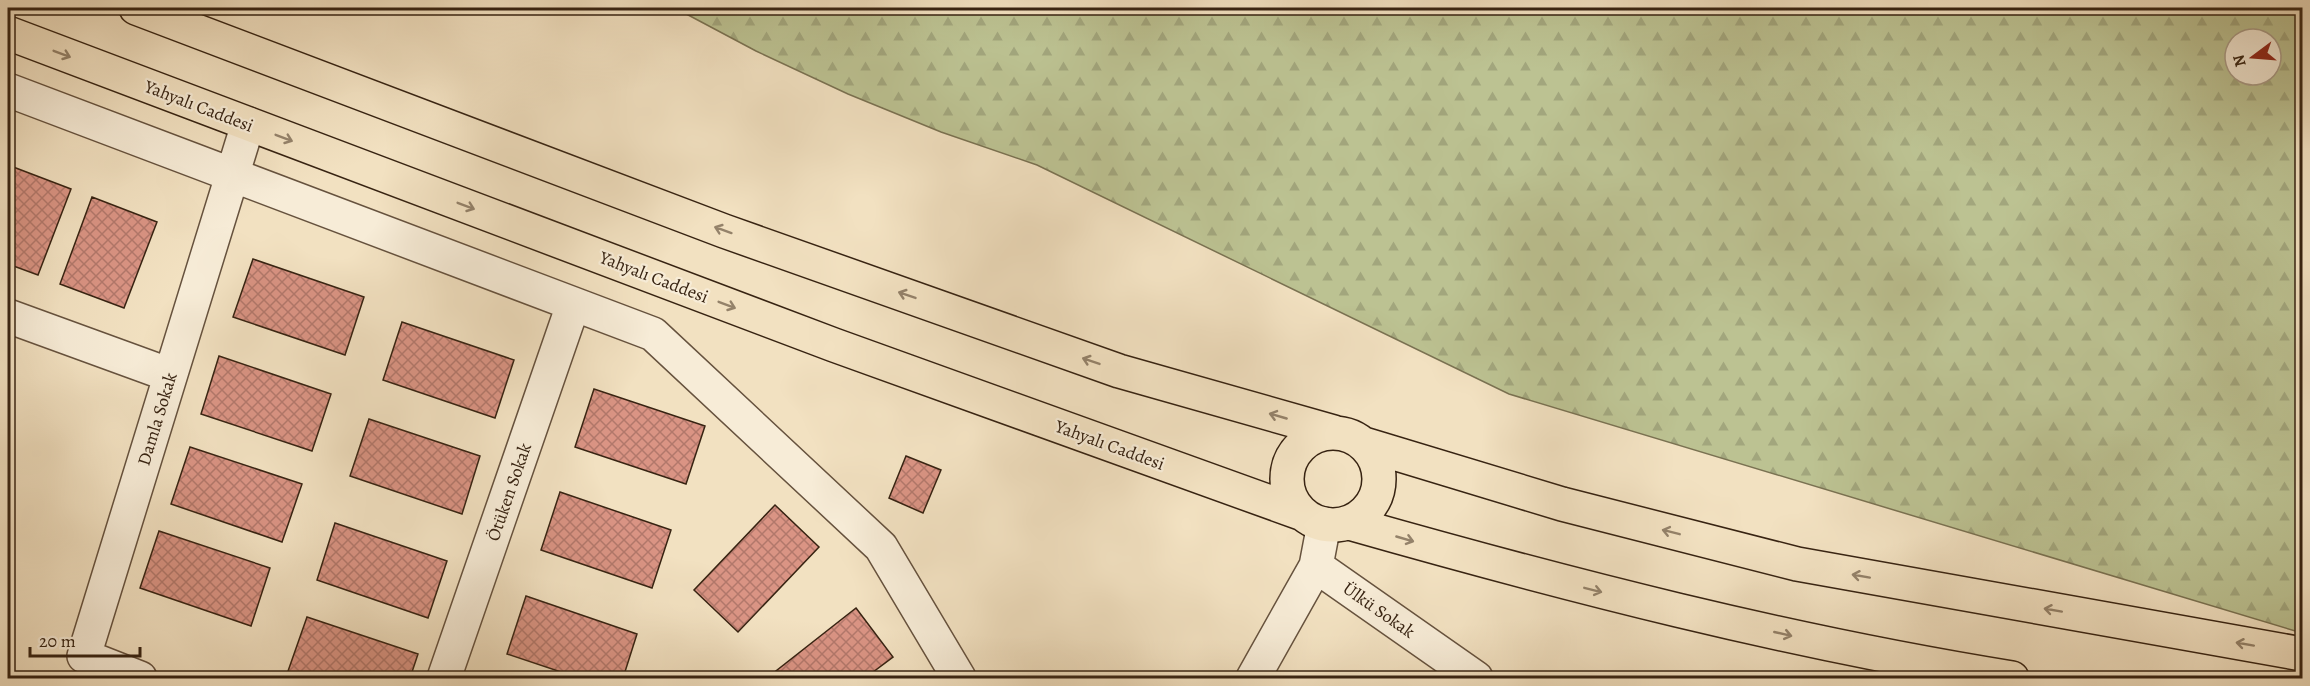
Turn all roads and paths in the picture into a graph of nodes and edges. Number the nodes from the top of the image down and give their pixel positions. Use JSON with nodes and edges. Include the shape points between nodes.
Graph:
{"nodes":[{"id":1,"x":136,"y":8,"type":"edge"},
{"id":2,"x":8,"y":33,"type":"edge"},
{"id":3,"x":8,"y":90,"type":"edge"},
{"id":4,"x":248,"y":124,"type":"junction"},
{"id":5,"x":232,"y":175,"type":"junction"},
{"id":6,"x":573,"y":304,"type":"junction"},
{"id":7,"x":8,"y":316,"type":"edge"},
{"id":8,"x":170,"y":375,"type":"junction"},
{"id":9,"x":1349,"y":438,"type":"junction"},
{"id":10,"x":1325,"y":521,"type":"junction"},
{"id":11,"x":1316,"y":566,"type":"junction"},
{"id":12,"x":2302,"y":654,"type":"edge"},
{"id":13,"x":140,"y":678,"type":"edge"},
{"id":14,"x":444,"y":678,"type":"edge"},
{"id":15,"x":956,"y":678,"type":"edge"},
{"id":16,"x":1253,"y":678,"type":"edge"},
{"id":17,"x":1476,"y":678,"type":"edge"},
{"id":18,"x":2012,"y":678,"type":"edge"}],
"edges":[{"from":9,"to":1,"type":"main road","one_way":true,"via":[[1119,371],[735,235]]},
{"from":2,"to":4,"type":"main road","name":"Yahyalı Caddesi","one_way":true},
{"from":3,"to":5,"type":"street"},
{"from":4,"to":5,"type":"street","name":"Damla Sokak"},
{"from":4,"to":10,"type":"main road","name":"Yahyalı Caddesi","one_way":true,"via":[[834,345]]},
{"from":5,"to":6,"type":"street"},
{"from":5,"to":8,"type":"street","name":"Damla Sokak"},
{"from":6,"to":14,"type":"street","name":"Ötüken Sokak"},
{"from":6,"to":15,"type":"street","via":[[653,334],[882,547]]},
{"from":7,"to":8,"type":"street"},
{"from":8,"to":13,"type":"street","name":"Damla Sokak","via":[[84,656]]},
{"from":9,"to":10,"type":"main road","via":[[1374,456],[1380,488],[1363,515]]},
{"from":9,"to":10,"type":"main road","via":[[1318,435],[1304,442],[1287,470],[1293,502]]},
{"from":12,"to":9,"type":"main road","one_way":true,"via":[[1797,564],[1562,504]]},
{"from":10,"to":11,"type":"street"},
{"from":10,"to":18,"type":"main road","name":"Yahyalı Caddesi","one_way":true,"via":[[1658,606],[1814,641]]},
{"from":11,"to":16,"type":"street"},
{"from":11,"to":17,"type":"street","name":"Ülkü Sokak"}]}
